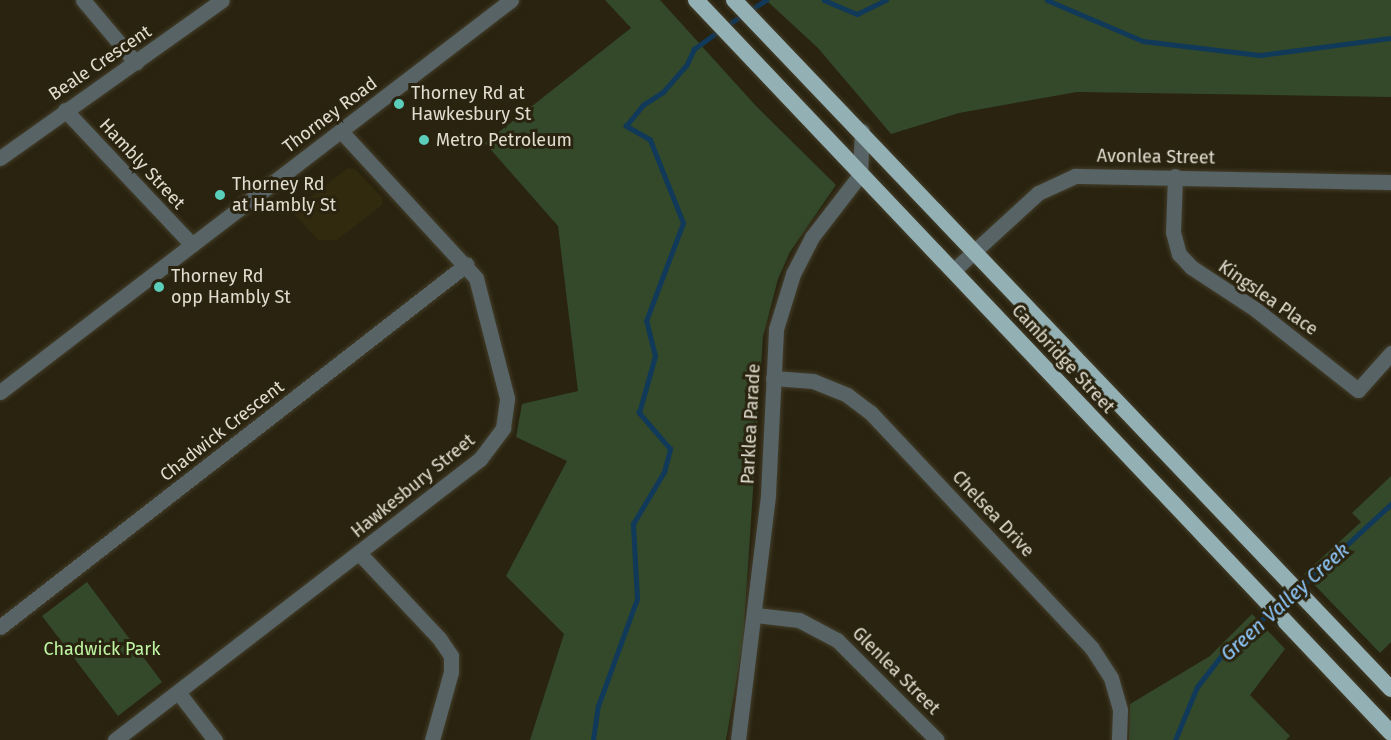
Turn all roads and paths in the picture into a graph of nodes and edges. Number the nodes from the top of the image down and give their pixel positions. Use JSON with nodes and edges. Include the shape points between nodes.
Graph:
{"nodes":[{"id":1,"x":83,"y":0,"type":"edge"},
{"id":2,"x":222,"y":0,"type":"edge"},
{"id":3,"x":511,"y":0,"type":"edge"},
{"id":4,"x":734,"y":0,"type":"edge"},
{"id":5,"x":701,"y":5,"type":"edge"},
{"id":6,"x":136,"y":63,"type":"junction"},
{"id":7,"x":65,"y":110,"type":"junction"},
{"id":8,"x":341,"y":131,"type":"junction"},
{"id":9,"x":862,"y":131,"type":"junction"},
{"id":10,"x":0,"y":158,"type":"edge"},
{"id":11,"x":860,"y":176,"type":"junction"},
{"id":12,"x":1174,"y":176,"type":"junction"},
{"id":13,"x":1391,"y":182,"type":"edge"},
{"id":14,"x":192,"y":245,"type":"junction"},
{"id":15,"x":976,"y":250,"type":"junction"},
{"id":16,"x":467,"y":264,"type":"junction"},
{"id":17,"x":954,"y":270,"type":"junction"},
{"id":18,"x":1391,"y":353,"type":"edge"},
{"id":19,"x":773,"y":378,"type":"junction"},
{"id":20,"x":0,"y":392,"type":"edge"},
{"id":21,"x":360,"y":554,"type":"junction"},
{"id":22,"x":756,"y":615,"type":"junction"},
{"id":23,"x":0,"y":627,"type":"edge"},
{"id":24,"x":1391,"y":689,"type":"edge"},
{"id":25,"x":178,"y":692,"type":"junction"},
{"id":26,"x":1391,"y":733,"type":"edge"},
{"id":27,"x":115,"y":740,"type":"edge"},
{"id":28,"x":215,"y":740,"type":"edge"},
{"id":29,"x":432,"y":740,"type":"edge"},
{"id":30,"x":738,"y":740,"type":"edge"},
{"id":31,"x":937,"y":740,"type":"edge"},
{"id":32,"x":1119,"y":740,"type":"edge"}],
"edges":[{"from":1,"to":6,"type":"street"},
{"from":2,"to":6,"type":"street","name":"Beale Crescent"},
{"from":3,"to":8,"type":"street","name":"Thorney Road"},
{"from":4,"to":9,"type":"highway","name":"Cambridge Street"},
{"from":5,"to":11,"type":"highway","name":"Cambridge Street"},
{"from":6,"to":7,"type":"street","name":"Beale Crescent"},
{"from":7,"to":10,"type":"street","name":"Beale Crescent"},
{"from":7,"to":14,"type":"street","name":"Hambly Street"},
{"from":8,"to":14,"type":"street","name":"Thorney Road"},
{"from":8,"to":16,"type":"street","name":"Hawkesbury Street"},
{"from":9,"to":11,"type":"street"},
{"from":9,"to":15,"type":"highway","name":"Cambridge Street"},
{"from":11,"to":17,"type":"highway","name":"Cambridge Street"},
{"from":11,"to":19,"type":"street","name":"Parklea Parade","via":[[812,237],[793,274],[776,329]]},
{"from":12,"to":13,"type":"street","name":"Avonlea Street"},
{"from":12,"to":15,"type":"street","name":"Avonlea Street","via":[[1088,175],[1062,180],[1038,193]]},
{"from":12,"to":18,"type":"street","name":"Kingslea Place","via":[[1173,232],[1179,254],[1191,267],[1255,309],[1358,390]]},
{"from":14,"to":20,"type":"street","name":"Thorney Road"},
{"from":15,"to":17,"type":"street","name":"Avonlea Street"},
{"from":15,"to":24,"type":"highway","name":"Cambridge Street"},
{"from":16,"to":21,"type":"street","name":"Hawkesbury Street","via":[[481,287],[507,398],[503,428],[480,459]]},
{"from":16,"to":23,"type":"street","name":"Chadwick Crescent"},
{"from":17,"to":26,"type":"highway","name":"Cambridge Street"},
{"from":19,"to":22,"type":"street","name":"Parklea Parade"},
{"from":19,"to":32,"type":"street","name":"Chelsea Drive","via":[[813,381],[847,395],[879,422],[1091,647],[1111,678],[1120,710]]},
{"from":21,"to":25,"type":"street","name":"Hawkesbury Street"},
{"from":21,"to":29,"type":"street","via":[[453,656]]},
{"from":22,"to":30,"type":"street","name":"Parklea Parade","via":[[737,724]]},
{"from":22,"to":31,"type":"street","name":"Glenlea Street","via":[[799,620],[837,640]]},
{"from":25,"to":27,"type":"street","name":"Hawkesbury Street"},
{"from":25,"to":28,"type":"street"}]}
